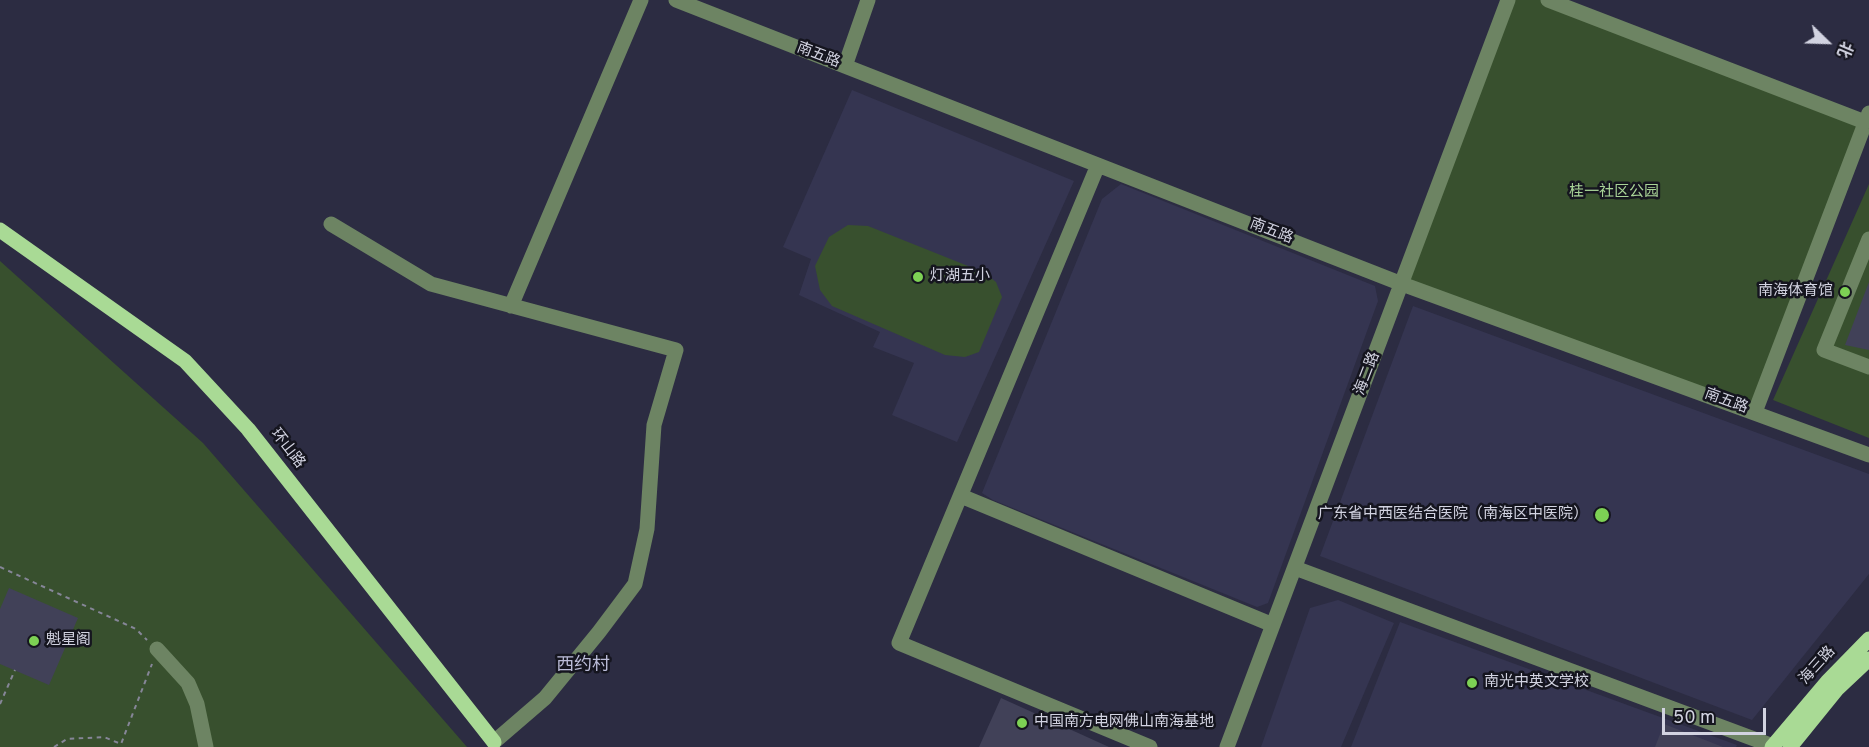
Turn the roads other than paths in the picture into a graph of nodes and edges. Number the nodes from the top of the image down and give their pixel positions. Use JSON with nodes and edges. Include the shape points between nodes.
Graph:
{"nodes":[{"id":1,"x":641,"y":0,"type":"edge"},
{"id":2,"x":676,"y":0,"type":"edge"},
{"id":3,"x":868,"y":0,"type":"edge"},
{"id":4,"x":1508,"y":0,"type":"edge"},
{"id":5,"x":1548,"y":0,"type":"edge"},
{"id":6,"x":845,"y":66,"type":"junction"},
{"id":7,"x":1867,"y":117,"type":"edge"},
{"id":8,"x":1098,"y":165,"type":"junction"},
{"id":9,"x":331,"y":224,"type":"dead end"},
{"id":10,"x":0,"y":230,"type":"edge"},
{"id":11,"x":1869,"y":239,"type":"edge"},
{"id":12,"x":1402,"y":284,"type":"junction"},
{"id":13,"x":512,"y":306,"type":"junction"},
{"id":14,"x":1869,"y":367,"type":"edge"},
{"id":15,"x":1755,"y":412,"type":"junction"},
{"id":16,"x":1869,"y":456,"type":"edge"},
{"id":17,"x":961,"y":496,"type":"junction"},
{"id":18,"x":1294,"y":567,"type":"junction"},
{"id":19,"x":1273,"y":625,"type":"junction"},
{"id":20,"x":1869,"y":639,"type":"edge"},
{"id":21,"x":157,"y":649,"type":"road end"},
{"id":22,"x":1867,"y":664,"type":"edge"},
{"id":23,"x":494,"y":742,"type":"joint"},
{"id":24,"x":206,"y":747,"type":"edge"},
{"id":25,"x":1150,"y":747,"type":"edge"},
{"id":26,"x":1227,"y":747,"type":"edge"},
{"id":27,"x":1773,"y":747,"type":"edge"},
{"id":28,"x":1790,"y":747,"type":"edge"}],
"edges":[{"from":1,"to":13,"type":"street"},
{"from":2,"to":6,"type":"street","name":"南五路"},
{"from":3,"to":6,"type":"street"},
{"from":4,"to":12,"type":"street","name":"海二路"},
{"from":5,"to":7,"type":"street"},
{"from":6,"to":8,"type":"street","name":"南五路"},
{"from":7,"to":15,"type":"street"},
{"from":8,"to":12,"type":"street","name":"南五路"},
{"from":8,"to":17,"type":"street"},
{"from":9,"to":13,"type":"street","via":[[431,284]]},
{"from":10,"to":23,"type":"main road","name":"环山路","via":[[185,361],[248,429]]},
{"from":11,"to":14,"type":"street","via":[[1824,350]]},
{"from":12,"to":15,"type":"street","name":"南五路"},
{"from":12,"to":18,"type":"street","name":"海二路"},
{"from":13,"to":23,"type":"street","via":[[676,350],[654,425],[647,529],[634,584],[545,698]]},
{"from":15,"to":16,"type":"street","name":"南五路"},
{"from":17,"to":19,"type":"street"},
{"from":17,"to":25,"type":"street","via":[[899,643]]},
{"from":18,"to":19,"type":"street","name":"海二路"},
{"from":18,"to":27,"type":"street"},
{"from":19,"to":26,"type":"street","name":"海二路"},
{"from":20,"to":27,"type":"main road","name":"海三路"},
{"from":21,"to":24,"type":"street","via":[[188,683]]},
{"from":22,"to":28,"type":"main road","name":"海三路","via":[[1838,689]]}]}
